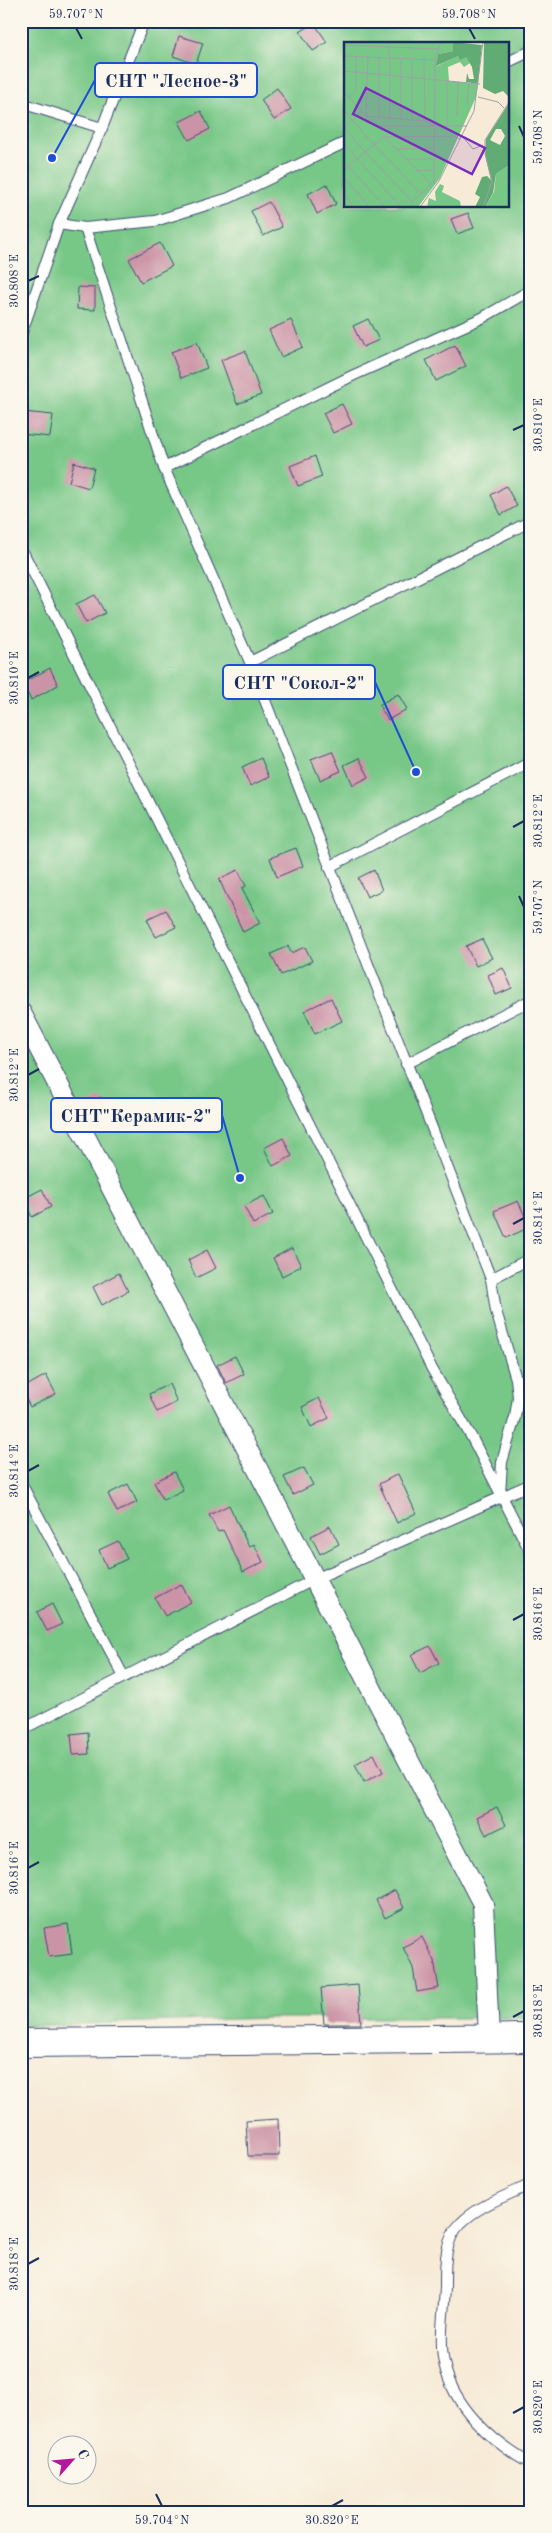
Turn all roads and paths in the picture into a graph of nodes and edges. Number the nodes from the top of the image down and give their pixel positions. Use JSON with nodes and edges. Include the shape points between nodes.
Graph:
{"nodes":[{"id":1,"x":144,"y":21,"type":"edge"},
{"id":2,"x":531,"y":51,"type":"edge"},
{"id":3,"x":510,"y":61,"type":"edge"},
{"id":4,"x":21,"y":103,"type":"edge"},
{"id":5,"x":102,"y":128,"type":"junction"},
{"id":6,"x":344,"y":143,"type":"edge"},
{"id":7,"x":59,"y":224,"type":"junction"},
{"id":8,"x":85,"y":228,"type":"junction"},
{"id":9,"x":531,"y":290,"type":"edge"},
{"id":10,"x":21,"y":335,"type":"edge"},
{"id":11,"x":164,"y":468,"type":"junction"},
{"id":12,"x":531,"y":521,"type":"edge"},
{"id":13,"x":21,"y":548,"type":"edge"},
{"id":14,"x":250,"y":662,"type":"junction"},
{"id":15,"x":531,"y":762,"type":"edge"},
{"id":16,"x":329,"y":867,"type":"junction"},
{"id":17,"x":531,"y":1000,"type":"edge"},
{"id":18,"x":21,"y":1014,"type":"edge"},
{"id":19,"x":406,"y":1064,"type":"junction"},
{"id":20,"x":531,"y":1258,"type":"edge"},
{"id":21,"x":491,"y":1279,"type":"junction"},
{"id":22,"x":21,"y":1483,"type":"edge"},
{"id":23,"x":531,"y":1484,"type":"edge"},
{"id":24,"x":500,"y":1496,"type":"junction"},
{"id":25,"x":531,"y":1553,"type":"edge"},
{"id":26,"x":315,"y":1579,"type":"junction"},
{"id":27,"x":124,"y":1677,"type":"junction"},
{"id":28,"x":21,"y":1730,"type":"edge"},
{"id":29,"x":488,"y":2038,"type":"junction"},
{"id":30,"x":531,"y":2038,"type":"edge"},
{"id":31,"x":21,"y":2043,"type":"edge"},
{"id":32,"x":531,"y":2184,"type":"edge"},
{"id":33,"x":531,"y":2464,"type":"edge"}],
"edges":[{"from":1,"to":5,"type":"lane"},
{"from":2,"to":3,"type":"lane"},
{"from":4,"to":5,"type":"lane"},
{"from":5,"to":7,"type":"lane"},
{"from":6,"to":8,"type":"lane","via":[[228,198],[156,221]]},
{"from":7,"to":8,"type":"lane"},
{"from":7,"to":10,"type":"lane"},
{"from":8,"to":11,"type":"lane"},
{"from":9,"to":11,"type":"lane","via":[[482,318],[354,375]]},
{"from":11,"to":14,"type":"lane"},
{"from":12,"to":14,"type":"lane"},
{"from":13,"to":24,"type":"lane","via":[[432,1369],[472,1438]]},
{"from":14,"to":16,"type":"lane"},
{"from":15,"to":16,"type":"lane"},
{"from":16,"to":19,"type":"lane"},
{"from":17,"to":19,"type":"lane"},
{"from":18,"to":26,"type":"street"},
{"from":19,"to":21,"type":"lane"},
{"from":20,"to":21,"type":"lane"},
{"from":21,"to":24,"type":"lane","via":[[518,1398],[516,1417],[502,1462]]},
{"from":22,"to":27,"type":"lane"},
{"from":23,"to":24,"type":"lane"},
{"from":24,"to":25,"type":"lane"},
{"from":24,"to":26,"type":"lane"},
{"from":26,"to":27,"type":"lane"},
{"from":26,"to":29,"type":"street","via":[[483,1904]]},
{"from":27,"to":28,"type":"lane"},
{"from":29,"to":30,"type":"street"},
{"from":29,"to":31,"type":"street"},
{"from":32,"to":33,"type":"lane","via":[[473,2214],[460,2223],[452,2237],[446,2254],[442,2342],[444,2362],[456,2396],[488,2433],[512,2454]]}]}
